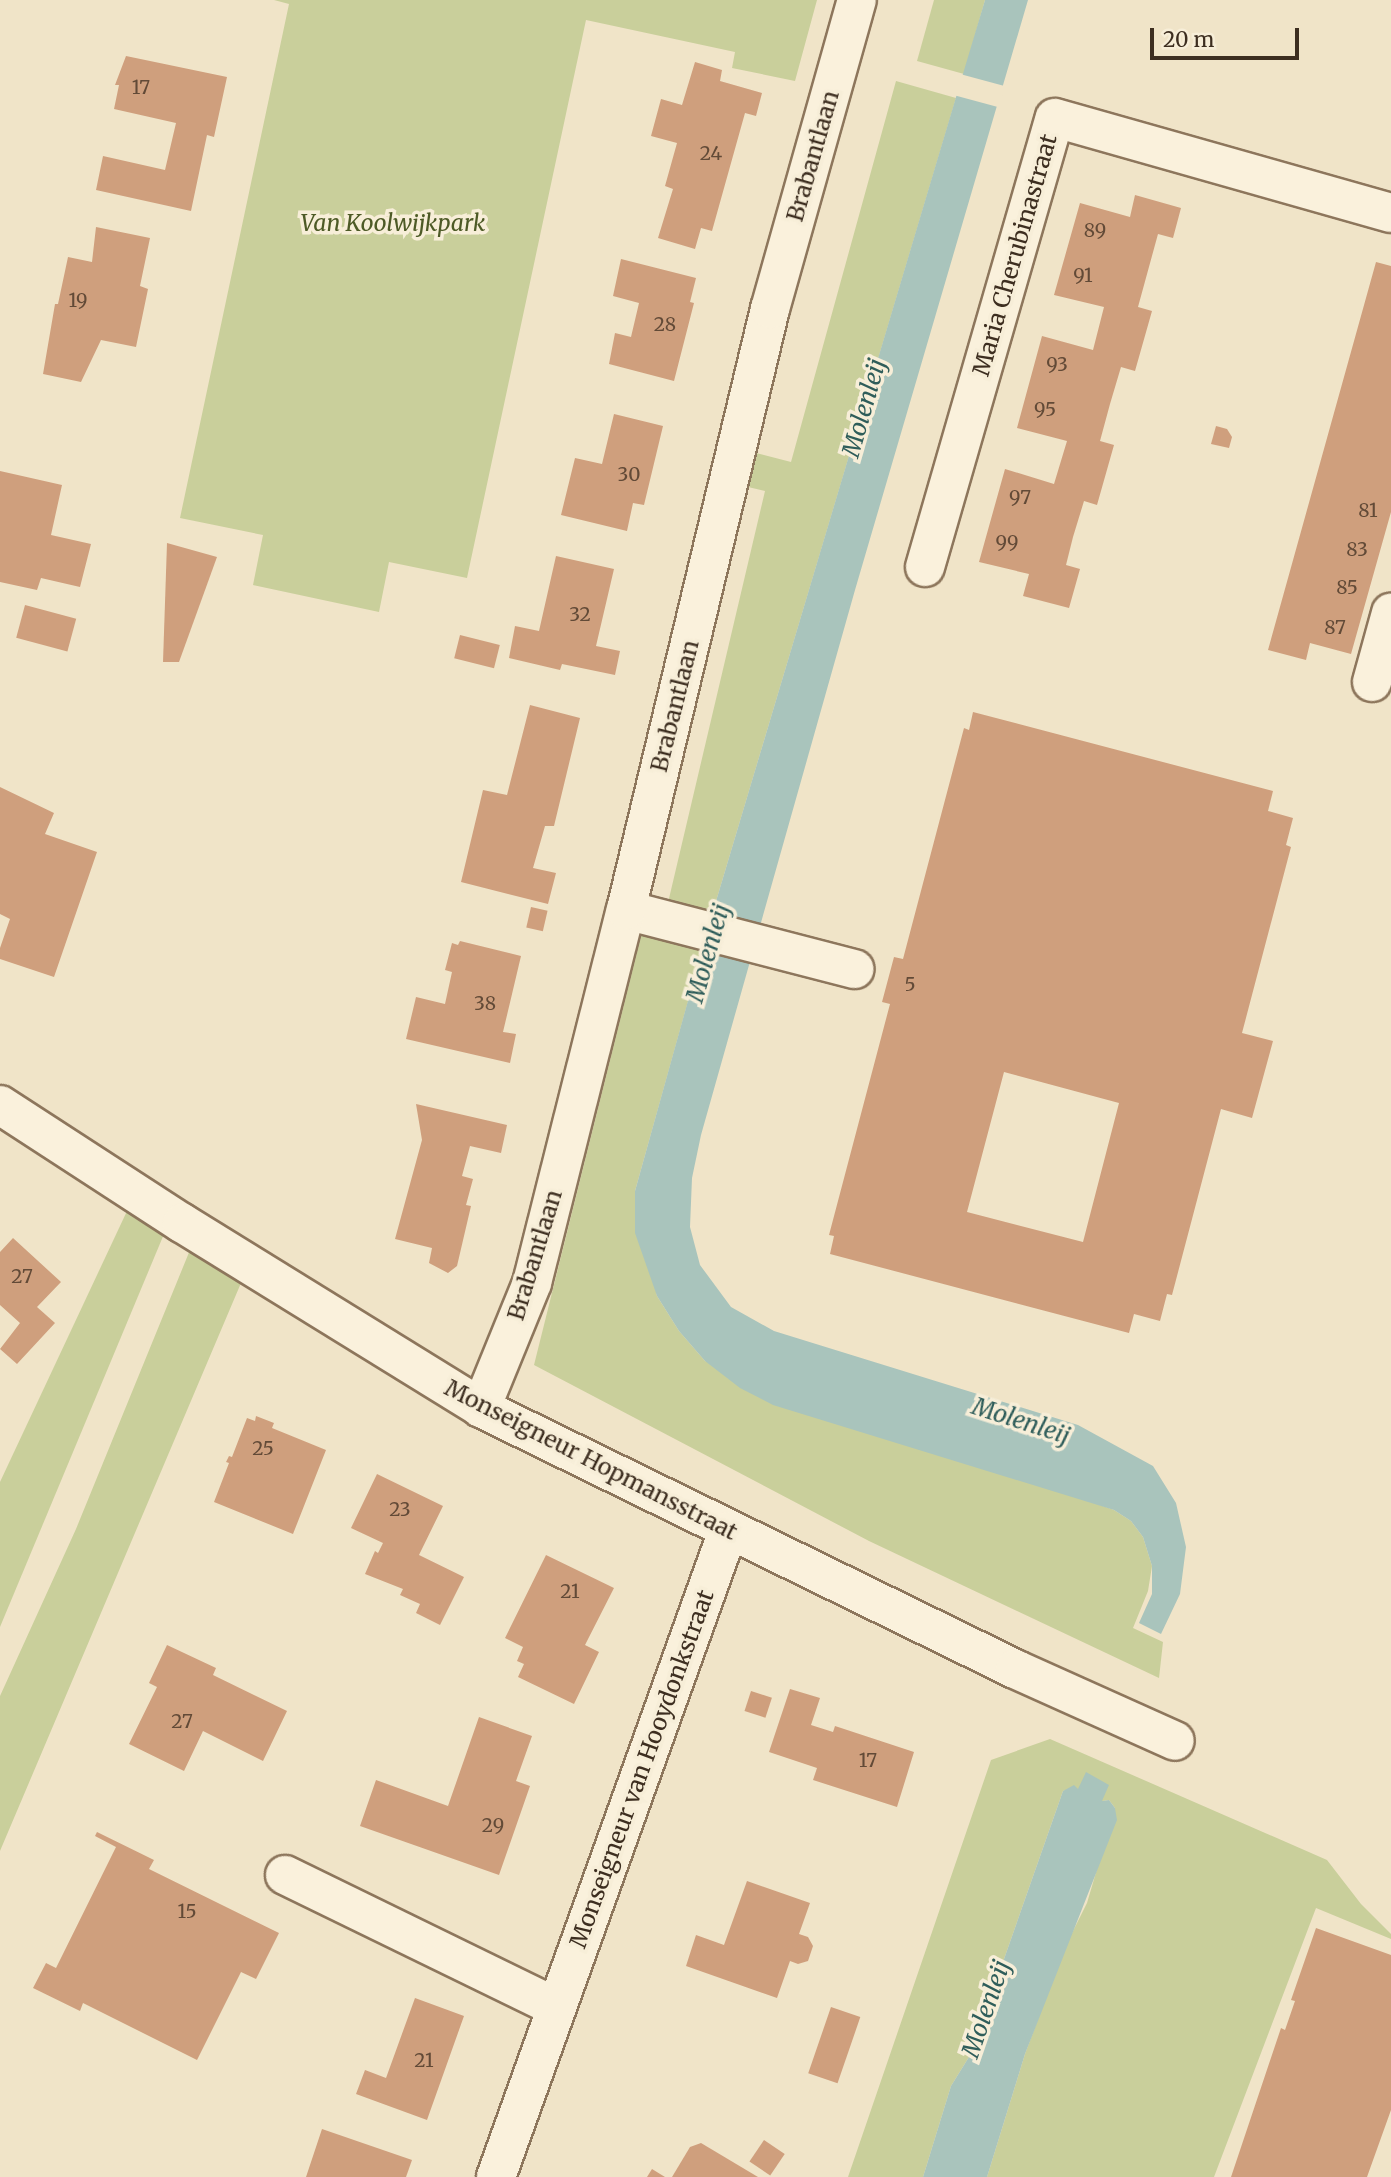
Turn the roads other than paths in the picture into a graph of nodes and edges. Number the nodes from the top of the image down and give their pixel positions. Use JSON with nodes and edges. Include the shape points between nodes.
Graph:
{"nodes":[{"id":1,"x":857,"y":0,"type":"edge"},
{"id":2,"x":1391,"y":213,"type":"edge"},
{"id":3,"x":925,"y":567,"type":"dead end"},
{"id":4,"x":1391,"y":613,"type":"edge"},
{"id":5,"x":1372,"y":682,"type":"dead end"},
{"id":6,"x":626,"y":910,"type":"junction"},
{"id":7,"x":854,"y":969,"type":"dead end"},
{"id":8,"x":0,"y":1105,"type":"edge"},
{"id":9,"x":481,"y":1408,"type":"junction"},
{"id":10,"x":728,"y":1531,"type":"junction"},
{"id":11,"x":1175,"y":1741,"type":"dead end"},
{"id":12,"x":285,"y":1875,"type":"dead end"},
{"id":13,"x":556,"y":2007,"type":"junction"},
{"id":14,"x":496,"y":2177,"type":"edge"}],
"edges":[{"from":1,"to":6,"type":"street","name":"Brabantlaan","via":[[770,309]]},
{"from":2,"to":3,"type":"street","name":"Maria Cherubinastraat","via":[[1055,118]]},
{"from":4,"to":5,"type":"street"},
{"from":6,"to":7,"type":"street"},
{"from":6,"to":9,"type":"street","name":"Brabantlaan","via":[[532,1283]]},
{"from":8,"to":9,"type":"street","name":"Monseigneur Hopmansstraat"},
{"from":9,"to":10,"type":"street","name":"Monseigneur Hopmansstraat"},
{"from":10,"to":11,"type":"street","name":"Monseigneur Hopmansstraat"},
{"from":10,"to":13,"type":"street","name":"Monseigneur van Hooydonkstraat"},
{"from":12,"to":13,"type":"street"},
{"from":13,"to":14,"type":"street","name":"Monseigneur van Hooydonkstraat"}]}
